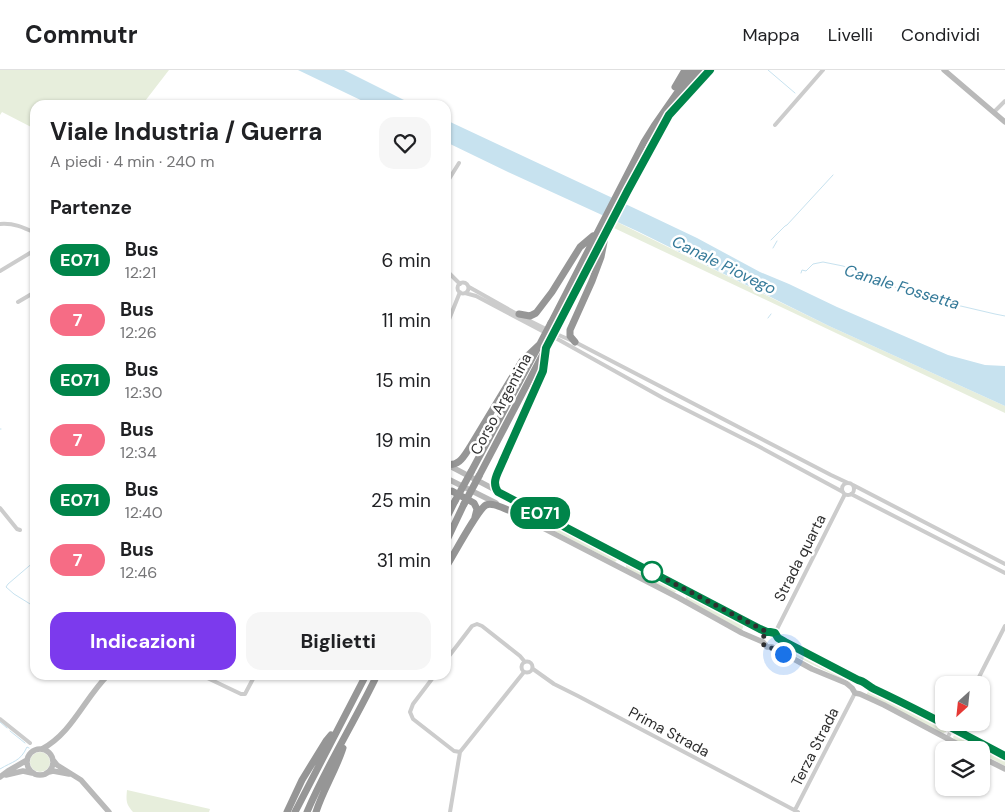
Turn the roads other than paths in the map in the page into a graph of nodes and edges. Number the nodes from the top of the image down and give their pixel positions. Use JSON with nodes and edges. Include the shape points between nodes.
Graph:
{"nodes":[{"id":1,"x":685,"y":70,"type":"edge"},
{"id":2,"x":693,"y":70,"type":"edge"},
{"id":3,"x":701,"y":70,"type":"edge"},
{"id":4,"x":710,"y":70,"type":"edge"},
{"id":5,"x":823,"y":70,"type":"edge"},
{"id":6,"x":944,"y":70,"type":"edge"},
{"id":7,"x":1005,"y":101,"type":"edge"},
{"id":8,"x":994,"y":112,"type":"junction"},
{"id":9,"x":669,"y":115,"type":"junction"},
{"id":10,"x":1005,"y":122,"type":"edge"},
{"id":11,"x":775,"y":125,"type":"dead end"},
{"id":12,"x":654,"y":126,"type":"junction"},
{"id":13,"x":460,"y":163,"type":"dead end"},
{"id":14,"x":451,"y":176,"type":"edge"},
{"id":15,"x":0,"y":224,"type":"edge"},
{"id":16,"x":30,"y":230,"type":"edge"},
{"id":17,"x":598,"y":231,"type":"junction"},
{"id":18,"x":606,"y":233,"type":"junction"},
{"id":19,"x":30,"y":253,"type":"edge"},
{"id":20,"x":0,"y":271,"type":"edge"},
{"id":21,"x":451,"y":275,"type":"edge"},
{"id":22,"x":460,"y":284,"type":"junction"},
{"id":23,"x":468,"y":287,"type":"junction"},
{"id":24,"x":463,"y":293,"type":"junction"},
{"id":25,"x":30,"y":295,"type":"edge"},
{"id":26,"x":18,"y":302,"type":"dead end"},
{"id":27,"x":519,"y":314,"type":"junction"},
{"id":28,"x":451,"y":317,"type":"edge"},
{"id":29,"x":554,"y":324,"type":"junction"},
{"id":30,"x":576,"y":342,"type":"junction"},
{"id":31,"x":544,"y":345,"type":"junction"},
{"id":32,"x":672,"y":392,"type":"junction"},
{"id":33,"x":662,"y":396,"type":"junction"},
{"id":34,"x":682,"y":397,"type":"junction"},
{"id":35,"x":681,"y":406,"type":"junction"},
{"id":36,"x":762,"y":439,"type":"junction"},
{"id":37,"x":758,"y":446,"type":"junction"},
{"id":38,"x":451,"y":465,"type":"edge"},
{"id":39,"x":451,"y":467,"type":"edge"},
{"id":40,"x":451,"y":481,"type":"edge"},
{"id":41,"x":848,"y":483,"type":"junction"},
{"id":42,"x":853,"y":485,"type":"junction"},
{"id":43,"x":451,"y":492,"type":"edge"},
{"id":44,"x":498,"y":492,"type":"junction"},
{"id":45,"x":844,"y":493,"type":"junction"},
{"id":46,"x":851,"y":494,"type":"junction"},
{"id":47,"x":0,"y":508,"type":"edge"},
{"id":48,"x":451,"y":510,"type":"edge"},
{"id":49,"x":508,"y":510,"type":"junction"},
{"id":50,"x":475,"y":518,"type":"junction"},
{"id":51,"x":20,"y":530,"type":"dead end"},
{"id":52,"x":451,"y":531,"type":"edge"},
{"id":53,"x":626,"y":558,"type":"junction"},
{"id":54,"x":451,"y":559,"type":"edge"},
{"id":55,"x":1005,"y":564,"type":"edge"},
{"id":56,"x":620,"y":568,"type":"junction"},
{"id":57,"x":1005,"y":573,"type":"edge"},
{"id":58,"x":684,"y":589,"type":"junction"},
{"id":59,"x":679,"y":598,"type":"junction"},
{"id":60,"x":1005,"y":626,"type":"edge"},
{"id":61,"x":767,"y":632,"type":"junction"},
{"id":62,"x":776,"y":636,"type":"junction"},
{"id":63,"x":763,"y":642,"type":"junction"},
{"id":64,"x":772,"y":648,"type":"junction"},
{"id":65,"x":451,"y":653,"type":"edge"},
{"id":66,"x":525,"y":662,"type":"junction"},
{"id":67,"x":533,"y":668,"type":"junction"},
{"id":68,"x":524,"y":672,"type":"junction"},
{"id":69,"x":980,"y":676,"type":"edge"},
{"id":70,"x":103,"y":680,"type":"edge"},
{"id":71,"x":211,"y":680,"type":"edge"},
{"id":72,"x":252,"y":680,"type":"edge"},
{"id":73,"x":363,"y":680,"type":"edge"},
{"id":74,"x":375,"y":680,"type":"edge"},
{"id":75,"x":431,"y":680,"type":"edge"},
{"id":76,"x":858,"y":680,"type":"junction"},
{"id":77,"x":865,"y":684,"type":"junction"},
{"id":78,"x":856,"y":692,"type":"junction"},
{"id":79,"x":935,"y":716,"type":"edge"},
{"id":80,"x":0,"y":719,"type":"edge"},
{"id":81,"x":339,"y":726,"type":"junction"},
{"id":82,"x":349,"y":730,"type":"junction"},
{"id":83,"x":951,"y":731,"type":"edge"},
{"id":84,"x":964,"y":731,"type":"edge"},
{"id":85,"x":61,"y":737,"type":"junction"},
{"id":86,"x":947,"y":739,"type":"junction"},
{"id":87,"x":951,"y":741,"type":"edge"},
{"id":88,"x":30,"y":743,"type":"dead end"},
{"id":89,"x":42,"y":749,"type":"junction"},
{"id":90,"x":460,"y":752,"type":"junction"},
{"id":91,"x":1005,"y":756,"type":"edge"},
{"id":92,"x":52,"y":758,"type":"junction"},
{"id":93,"x":27,"y":760,"type":"junction"},
{"id":94,"x":990,"y":762,"type":"edge"},
{"id":95,"x":1005,"y":769,"type":"edge"},
{"id":96,"x":49,"y":772,"type":"junction"},
{"id":97,"x":32,"y":773,"type":"junction"},
{"id":98,"x":73,"y":775,"type":"junction"},
{"id":99,"x":1,"y":777,"type":"edge"},
{"id":100,"x":308,"y":809,"type":"edge"},
{"id":101,"x":797,"y":811,"type":"edge"},
{"id":102,"x":109,"y":812,"type":"edge"},
{"id":103,"x":287,"y":812,"type":"edge"},
{"id":104,"x":295,"y":812,"type":"edge"},
{"id":105,"x":316,"y":812,"type":"edge"},
{"id":106,"x":450,"y":812,"type":"edge"}],
"edges":[{"from":1,"to":12,"type":"highway"},
{"from":2,"to":12,"type":"highway","name":"Corso Argentina"},
{"from":3,"to":9,"type":"highway","name":"Corso Argentina"},
{"from":4,"to":9,"type":"highway"},
{"from":5,"to":11,"type":"street"},
{"from":6,"to":8,"type":"street"},
{"from":7,"to":8,"type":"street"},
{"from":8,"to":10,"type":"street"},
{"from":9,"to":18,"type":"highway","name":"Corso Argentina"},
{"from":12,"to":17,"type":"highway","name":"Corso Argentina"},
{"from":13,"to":14,"type":"street"},
{"from":15,"to":16,"type":"street","via":[[11,223]]},
{"from":17,"to":27,"type":"highway","via":[[580,248],[536,313],[530,316]]},
{"from":17,"to":29,"type":"highway","name":"Corso Argentina"},
{"from":18,"to":29,"type":"highway","name":"Corso Argentina"},
{"from":18,"to":30,"type":"highway","via":[[601,257],[570,330],[570,336]]},
{"from":19,"to":20,"type":"street"},
{"from":21,"to":22,"type":"street"},
{"from":22,"to":23,"type":"street","via":[[466,283]]},
{"from":22,"to":24,"type":"street","via":[[458,289]]},
{"from":23,"to":24,"type":"street","via":[[468,291]]},
{"from":23,"to":27,"type":"street"},
{"from":24,"to":28,"type":"street"},
{"from":24,"to":33,"type":"street","via":[[476,296]]},
{"from":25,"to":26,"type":"street"},
{"from":27,"to":30,"type":"street"},
{"from":29,"to":31,"type":"highway","name":"Corso Argentina","bridge":true},
{"from":30,"to":32,"type":"street"},
{"from":31,"to":38,"type":"highway","via":[[522,361],[461,461]]},
{"from":31,"to":44,"type":"highway","via":[[543,371],[495,479]]},
{"from":31,"to":48,"type":"highway","name":"Corso Argentina","bridge":true},
{"from":31,"to":52,"type":"highway","name":"Corso Argentina","bridge":true},
{"from":32,"to":33,"type":"street","via":[[669,396]]},
{"from":32,"to":34,"type":"street"},
{"from":33,"to":35,"type":"street"},
{"from":34,"to":35,"type":"street","via":[[675,400]]},
{"from":34,"to":36,"type":"street"},
{"from":35,"to":37,"type":"street"},
{"from":36,"to":37,"type":"street"},
{"from":36,"to":41,"type":"street"},
{"from":37,"to":45,"type":"street"},
{"from":39,"to":44,"type":"street"},
{"from":40,"to":49,"type":"street"},
{"from":41,"to":42,"type":"street"},
{"from":41,"to":45,"type":"street","via":[[843,486]]},
{"from":42,"to":46,"type":"street"},
{"from":42,"to":55,"type":"street"},
{"from":43,"to":50,"type":"highway","via":[[474,503],[477,509]]},
{"from":44,"to":53,"type":"street"},
{"from":45,"to":46,"type":"street"},
{"from":45,"to":62,"type":"street","name":"Strada quarta"},
{"from":46,"to":57,"type":"street"},
{"from":47,"to":51,"type":"street"},
{"from":49,"to":50,"type":"highway","via":[[490,504]]},
{"from":49,"to":56,"type":"street"},
{"from":50,"to":54,"type":"highway"},
{"from":53,"to":56,"type":"street"},
{"from":53,"to":58,"type":"street"},
{"from":56,"to":59,"type":"street"},
{"from":58,"to":59,"type":"street"},
{"from":58,"to":61,"type":"street"},
{"from":59,"to":63,"type":"street"},
{"from":60,"to":69,"type":"street"},
{"from":61,"to":62,"type":"street"},
{"from":61,"to":63,"type":"street"},
{"from":62,"to":64,"type":"street","via":[[778,643]]},
{"from":62,"to":76,"type":"street"},
{"from":63,"to":64,"type":"street"},
{"from":64,"to":78,"type":"street","via":[[843,682]]},
{"from":65,"to":66,"type":"street","name":"Prima Strada","via":[[477,624]]},
{"from":66,"to":67,"type":"street","name":"Prima Strada"},
{"from":66,"to":68,"type":"street"},
{"from":67,"to":68,"type":"street"},
{"from":67,"to":101,"type":"street","name":"Prima Strada","via":[[554,684]]},
{"from":68,"to":90,"type":"street"},
{"from":70,"to":85,"type":"street"},
{"from":71,"to":72,"type":"street","via":[[240,694],[245,694]]},
{"from":73,"to":81,"type":"highway"},
{"from":74,"to":82,"type":"highway"},
{"from":75,"to":90,"type":"street","via":[[410,712],[413,719],[454,751]]},
{"from":76,"to":77,"type":"street"},
{"from":76,"to":78,"type":"street","via":[[853,682]]},
{"from":77,"to":78,"type":"street","via":[[864,692]]},
{"from":77,"to":79,"type":"street"},
{"from":78,"to":86,"type":"street"},
{"from":78,"to":101,"type":"street","name":"Terza Strada"},
{"from":80,"to":88,"type":"street"},
{"from":81,"to":103,"type":"highway","via":[[302,780]]},
{"from":81,"to":104,"type":"highway"},
{"from":82,"to":100,"type":"highway"},
{"from":82,"to":105,"type":"highway"},
{"from":83,"to":86,"type":"street"},
{"from":84,"to":91,"type":"street"},
{"from":85,"to":89,"type":"street"},
{"from":85,"to":92,"type":"street"},
{"from":86,"to":87,"type":"street"},
{"from":89,"to":92,"type":"street"},
{"from":89,"to":93,"type":"street","via":[[32,752]]},
{"from":90,"to":106,"type":"street"},
{"from":92,"to":96,"type":"street"},
{"from":92,"to":98,"type":"street"},
{"from":93,"to":97,"type":"street"},
{"from":93,"to":99,"type":"street"},
{"from":94,"to":95,"type":"street"},
{"from":96,"to":97,"type":"street","via":[[41,775]]},
{"from":96,"to":98,"type":"street"},
{"from":97,"to":99,"type":"street","via":[[14,772]]},
{"from":98,"to":102,"type":"street"}]}
